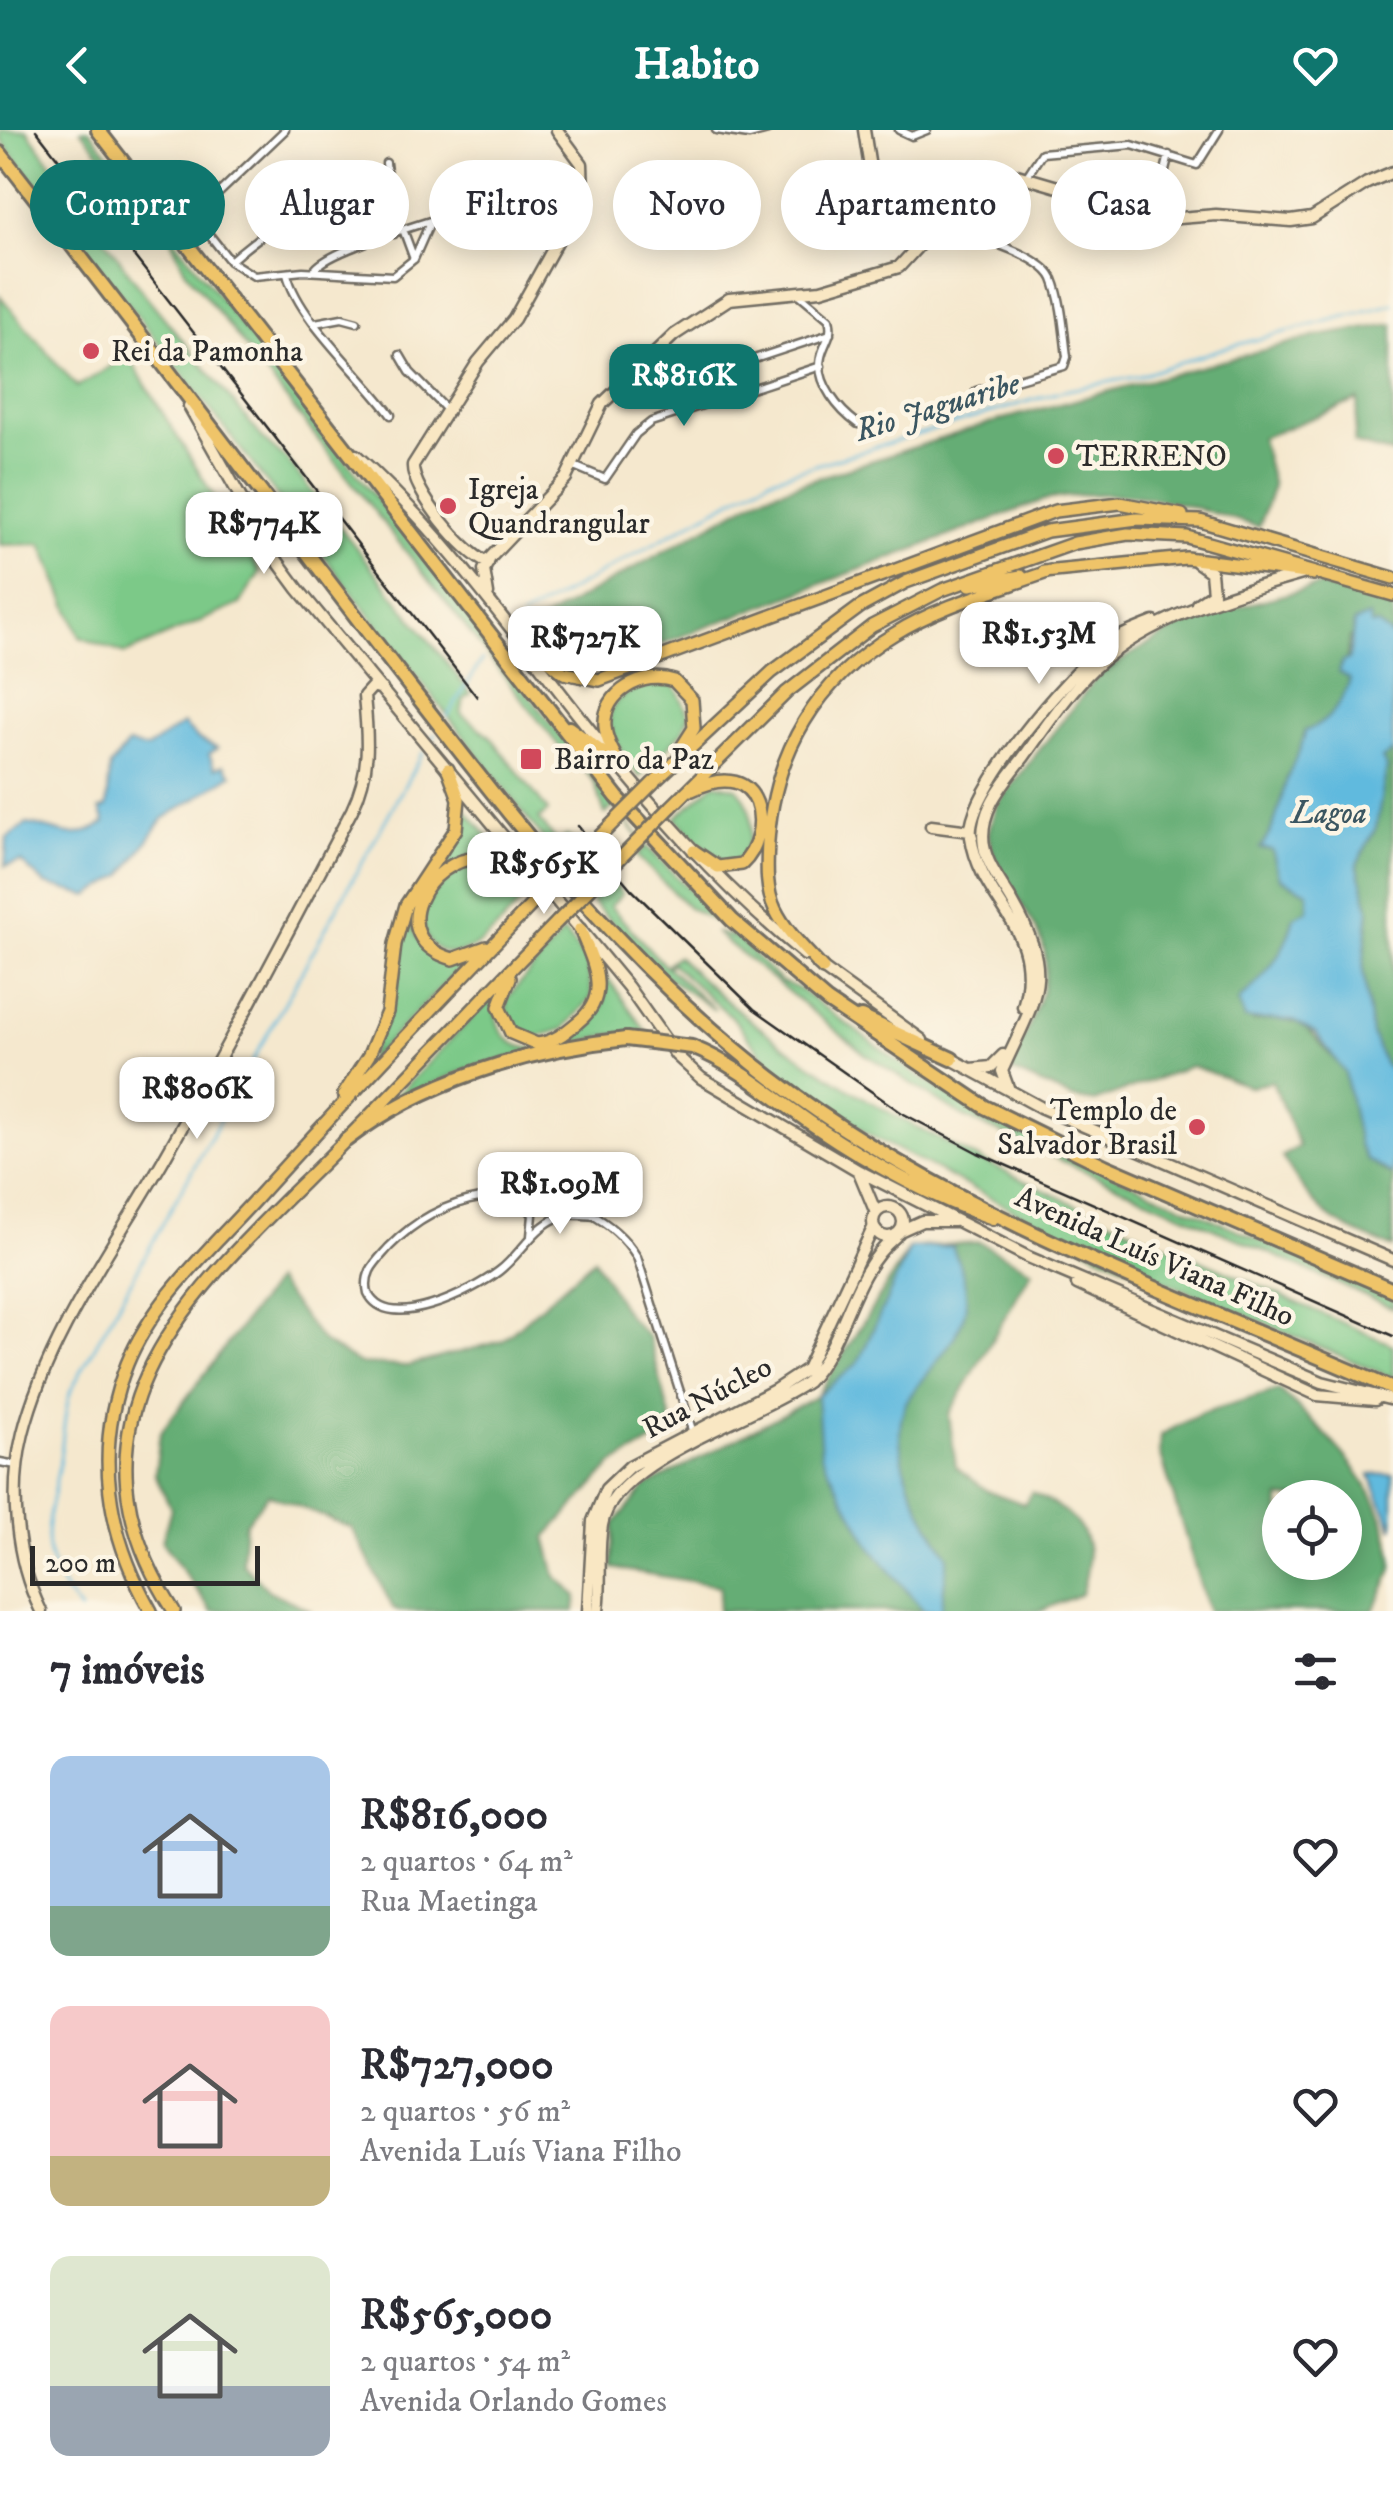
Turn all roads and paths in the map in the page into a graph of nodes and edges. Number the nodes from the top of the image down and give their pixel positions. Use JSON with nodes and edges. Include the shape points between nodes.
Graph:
{"nodes":[{"id":1,"x":285,"y":130,"type":"edge"},
{"id":2,"x":557,"y":130,"type":"edge"},
{"id":3,"x":716,"y":130,"type":"edge"},
{"id":4,"x":768,"y":130,"type":"edge"},
{"id":5,"x":864,"y":130,"type":"edge"},
{"id":6,"x":898,"y":130,"type":"edge"},
{"id":7,"x":928,"y":130,"type":"edge"},
{"id":8,"x":1219,"y":130,"type":"edge"},
{"id":9,"x":99,"y":131,"type":"edge"},
{"id":10,"x":0,"y":153,"type":"edge"},
{"id":11,"x":1169,"y":155,"type":"junction"},
{"id":12,"x":122,"y":160,"type":"edge"},
{"id":13,"x":869,"y":160,"type":"edge"},
{"id":14,"x":1168,"y":160,"type":"edge"},
{"id":15,"x":1031,"y":168,"type":"edge"},
{"id":16,"x":1393,"y":172,"type":"edge"},
{"id":17,"x":225,"y":189,"type":"edge"},
{"id":18,"x":1186,"y":217,"type":"edge"},
{"id":19,"x":429,"y":224,"type":"joint"},
{"id":20,"x":409,"y":230,"type":"edge"},
{"id":21,"x":409,"y":246,"type":"edge"},
{"id":22,"x":192,"y":250,"type":"edge"},
{"id":23,"x":221,"y":250,"type":"edge"},
{"id":24,"x":245,"y":250,"type":"edge"},
{"id":25,"x":349,"y":250,"type":"edge"},
{"id":26,"x":915,"y":250,"type":"edge"},
{"id":27,"x":1004,"y":250,"type":"edge"},
{"id":28,"x":414,"y":259,"type":"junction"},
{"id":29,"x":230,"y":261,"type":"junction"},
{"id":30,"x":314,"y":272,"type":"junction"},
{"id":31,"x":287,"y":274,"type":"junction"},
{"id":32,"x":800,"y":294,"type":"junction"},
{"id":33,"x":357,"y":322,"type":"dead end"},
{"id":34,"x":315,"y":324,"type":"junction"},
{"id":35,"x":831,"y":334,"type":"junction"},
{"id":36,"x":400,"y":355,"type":"dead end"},
{"id":37,"x":821,"y":366,"type":"junction"},
{"id":38,"x":171,"y":375,"type":"junction"},
{"id":39,"x":976,"y":391,"type":"dead end"},
{"id":40,"x":726,"y":397,"type":"junction"},
{"id":41,"x":448,"y":411,"type":"junction"},
{"id":42,"x":391,"y":415,"type":"dead end"},
{"id":43,"x":858,"y":424,"type":"dead end"},
{"id":44,"x":338,"y":440,"type":"junction"},
{"id":45,"x":574,"y":466,"type":"junction"},
{"id":46,"x":1200,"y":521,"type":"junction"},
{"id":47,"x":1186,"y":558,"type":"junction"},
{"id":48,"x":486,"y":566,"type":"junction"},
{"id":49,"x":1050,"y":571,"type":"junction"},
{"id":50,"x":468,"y":574,"type":"junction"},
{"id":51,"x":1302,"y":574,"type":"junction"},
{"id":52,"x":1328,"y":574,"type":"junction"},
{"id":53,"x":1393,"y":578,"type":"edge"},
{"id":54,"x":942,"y":590,"type":"junction"},
{"id":55,"x":1393,"y":594,"type":"edge"},
{"id":56,"x":490,"y":600,"type":"junction"},
{"id":57,"x":518,"y":636,"type":"junction"},
{"id":58,"x":384,"y":690,"type":"junction"},
{"id":59,"x":557,"y":720,"type":"junction"},
{"id":60,"x":621,"y":767,"type":"junction"},
{"id":61,"x":447,"y":768,"type":"junction"},
{"id":62,"x":658,"y":779,"type":"junction"},
{"id":63,"x":683,"y":794,"type":"junction"},
{"id":64,"x":930,"y":826,"type":"dead end"},
{"id":65,"x":970,"y":832,"type":"junction"},
{"id":66,"x":983,"y":834,"type":"junction"},
{"id":67,"x":694,"y":852,"type":"junction"},
{"id":68,"x":539,"y":880,"type":"junction"},
{"id":69,"x":580,"y":929,"type":"junction"},
{"id":70,"x":505,"y":932,"type":"junction"},
{"id":71,"x":530,"y":950,"type":"junction"},
{"id":72,"x":823,"y":970,"type":"junction"},
{"id":73,"x":828,"y":1001,"type":"junction"},
{"id":74,"x":952,"y":1060,"type":"junction"},
{"id":75,"x":970,"y":1069,"type":"junction"},
{"id":76,"x":1010,"y":1091,"type":"junction"},
{"id":77,"x":325,"y":1121,"type":"junction"},
{"id":78,"x":346,"y":1140,"type":"junction"},
{"id":79,"x":859,"y":1171,"type":"junction"},
{"id":80,"x":516,"y":1196,"type":"junction"},
{"id":81,"x":876,"y":1213,"type":"junction"},
{"id":82,"x":596,"y":1216,"type":"junction"},
{"id":83,"x":969,"y":1225,"type":"junction"},
{"id":84,"x":874,"y":1228,"type":"junction"},
{"id":85,"x":898,"y":1233,"type":"junction"},
{"id":86,"x":1051,"y":1239,"type":"junction"},
{"id":87,"x":523,"y":1249,"type":"junction"},
{"id":88,"x":1393,"y":1260,"type":"edge"},
{"id":89,"x":1393,"y":1290,"type":"edge"},
{"id":90,"x":1393,"y":1388,"type":"edge"},
{"id":91,"x":1393,"y":1401,"type":"edge"},
{"id":92,"x":695,"y":1437,"type":"junction"},
{"id":93,"x":0,"y":1462,"type":"edge"},
{"id":94,"x":16,"y":1464,"type":"junction"},
{"id":95,"x":41,"y":1611,"type":"edge"},
{"id":96,"x":151,"y":1611,"type":"edge"},
{"id":97,"x":174,"y":1611,"type":"edge"},
{"id":98,"x":588,"y":1611,"type":"edge"},
{"id":99,"x":598,"y":1611,"type":"edge"}],
"edges":[{"from":1,"to":17,"type":"street"},
{"from":2,"to":41,"type":"street","via":[[578,152],[585,180],[580,202],[514,319]]},
{"from":3,"to":4,"type":"street"},
{"from":5,"to":13,"type":"street"},
{"from":6,"to":7,"type":"street","via":[[912,136]]},
{"from":8,"to":11,"type":"street","via":[[1194,165]]},
{"from":9,"to":12,"type":"highway","name":"Avenida Luís Viana Filho"},
{"from":10,"to":38,"type":"highway","name":"Avenida Luís Viana Filho"},
{"from":11,"to":14,"type":"street"},
{"from":11,"to":15,"type":"street","via":[[1132,146],[1048,152]]},
{"from":16,"to":18,"type":"street","via":[[1302,221]]},
{"from":19,"to":20,"type":"street"},
{"from":19,"to":28,"type":"street"},
{"from":21,"to":28,"type":"street"},
{"from":22,"to":44,"type":"highway","name":"Avenida Luís Viana Filho"},
{"from":23,"to":29,"type":"street"},
{"from":24,"to":29,"type":"street"},
{"from":25,"to":30,"type":"street","via":[[323,259]]},
{"from":26,"to":32,"type":"street","via":[[895,269]]},
{"from":27,"to":39,"type":"street","via":[[1046,270],[1054,282],[1068,357],[1064,366]]},
{"from":28,"to":30,"type":"street","via":[[386,277]]},
{"from":29,"to":31,"type":"street","via":[[254,276]]},
{"from":30,"to":31,"type":"street"},
{"from":31,"to":34,"type":"street"},
{"from":32,"to":35,"type":"street","via":[[828,316]]},
{"from":32,"to":45,"type":"street","via":[[729,300],[692,321],[602,404]]},
{"from":33,"to":34,"type":"street"},
{"from":34,"to":42,"type":"street"},
{"from":35,"to":37,"type":"street"},
{"from":35,"to":40,"type":"street","via":[[742,363]]},
{"from":36,"to":41,"type":"street"},
{"from":37,"to":40,"type":"street"},
{"from":37,"to":43,"type":"street","via":[[836,408]]},
{"from":38,"to":58,"type":"street","name":"Avenida Luís Viana Filho","via":[[273,555]]},
{"from":38,"to":86,"type":"highway","name":"Avenida Luís Viana Filho","via":[[597,919],[790,1092],[898,1162]]},
{"from":40,"to":45,"type":"street","via":[[642,428],[605,479]]},
{"from":41,"to":48,"type":"street","via":[[412,474],[468,554]]},
{"from":44,"to":50,"type":"street","name":"Avenida Luís Viana Filho","via":[[410,505]]},
{"from":44,"to":59,"type":"highway","name":"Avenida Luís Viana Filho"},
{"from":45,"to":48,"type":"street"},
{"from":46,"to":53,"type":"main road"},
{"from":46,"to":57,"type":"main road","via":[[1120,503],[1055,511],[599,680],[564,673]]},
{"from":46,"to":62,"type":"main road","via":[[1137,519],[1047,531],[906,582],[796,652]]},
{"from":47,"to":49,"type":"main road"},
{"from":47,"to":51,"type":"main road"},
{"from":47,"to":65,"type":"street","via":[[1211,572],[1213,593],[1121,635],[1091,658],[983,793]]},
{"from":48,"to":50,"type":"street"},
{"from":48,"to":56,"type":"street"},
{"from":49,"to":54,"type":"main road"},
{"from":49,"to":72,"type":"main road","via":[[895,633],[840,674],[804,717],[774,796],[767,878],[788,930]]},
{"from":50,"to":56,"type":"street","name":"Avenida Luís Viana Filho"},
{"from":51,"to":52,"type":"main road"},
{"from":51,"to":66,"type":"street","via":[[1180,617],[1117,649],[1087,676],[1002,786]]},
{"from":52,"to":54,"type":"main road","via":[[1188,537],[1128,534],[1064,546]]},
{"from":52,"to":55,"type":"main road"},
{"from":54,"to":63,"type":"main road","via":[[840,648]]},
{"from":56,"to":57,"type":"street","name":"Avenida Luís Viana Filho"},
{"from":57,"to":60,"type":"street","name":"Avenida Luís Viana Filho"},
{"from":58,"to":61,"type":"street","name":"Avenida Luís Viana Filho"},
{"from":58,"to":94,"type":"street","via":[[372,686],[364,696],[368,759],[358,798],[46,1368]]},
{"from":59,"to":60,"type":"highway"},
{"from":59,"to":73,"type":"highway","name":"Avenida Luís Viana Filho","via":[[691,880]]},
{"from":60,"to":62,"type":"main road","via":[[605,729],[609,705],[626,687],[666,678],[689,694],[696,719]]},
{"from":60,"to":67,"type":"street","name":"Avenida Luís Viana Filho"},
{"from":61,"to":68,"type":"street","name":"Avenida Luís Viana Filho"},
{"from":61,"to":77,"type":"main road","via":[[459,799],[456,829],[406,905],[380,1032]]},
{"from":62,"to":70,"type":"main road","bridge":true},
{"from":63,"to":67,"type":"main road","via":[[725,778],[743,784],[756,802],[753,849],[742,864],[718,867]]},
{"from":63,"to":71,"type":"main road","bridge":true},
{"from":64,"to":65,"type":"street"},
{"from":65,"to":66,"type":"street","via":[[975,838]]},
{"from":65,"to":75,"type":"street","via":[[980,864],[1023,940],[1030,974],[1001,1058],[991,1067]]},
{"from":66,"to":76,"type":"street","via":[[986,855],[1039,961],[1036,988],[1002,1071]]},
{"from":67,"to":72,"type":"street","name":"Avenida Luís Viana Filho"},
{"from":68,"to":69,"type":"street","name":"Avenida Luís Viana Filho"},
{"from":68,"to":70,"type":"main road","via":[[487,858],[466,860],[426,891],[414,914],[429,949],[453,958]]},
{"from":69,"to":71,"type":"main road","via":[[598,996],[586,1016],[549,1042],[524,1042],[500,1016],[500,996]]},
{"from":69,"to":79,"type":"street","name":"Avenida Luís Viana Filho","via":[[690,1070]]},
{"from":70,"to":77,"type":"main road"},
{"from":71,"to":78,"type":"main road"},
{"from":72,"to":74,"type":"street","name":"Avenida Luís Viana Filho"},
{"from":73,"to":74,"type":"highway"},
{"from":73,"to":89,"type":"highway","name":"Avenida Luís Viana Filho","via":[[950,1086],[1033,1132]]},
{"from":74,"to":75,"type":"street","name":"Avenida Luís Viana Filho"},
{"from":75,"to":76,"type":"street","name":"Avenida Luís Viana Filho"},
{"from":76,"to":88,"type":"street","name":"Avenida Luís Viana Filho"},
{"from":77,"to":96,"type":"main road","via":[[185,1276],[127,1365],[107,1456],[108,1492],[128,1565]]},
{"from":78,"to":86,"type":"highway","bridge":true,"via":[[423,1090],[491,1069],[626,1039],[692,1048],[734,1066],[897,1177]]},
{"from":78,"to":97,"type":"main road","via":[[181,1312],[147,1371],[128,1465],[134,1520]]},
{"from":79,"to":81,"type":"street"},
{"from":79,"to":83,"type":"street","name":"Avenida Luís Viana Filho"},
{"from":80,"to":82,"type":"street"},
{"from":80,"to":87,"type":"street","via":[[535,1221]]},
{"from":80,"to":87,"type":"street","via":[[468,1198],[426,1215],[368,1271],[368,1293],[388,1310],[429,1305],[480,1284]]},
{"from":81,"to":84,"type":"street"},
{"from":81,"to":85,"type":"street","via":[[898,1211]]},
{"from":82,"to":87,"type":"street","via":[[557,1218]]},
{"from":82,"to":92,"type":"street","via":[[637,1257]]},
{"from":83,"to":85,"type":"street","via":[[932,1220]]},
{"from":83,"to":91,"type":"street","name":"Avenida Luís Viana Filho","via":[[1028,1257],[1322,1382]]},
{"from":84,"to":85,"type":"street","via":[[880,1236]]},
{"from":84,"to":92,"type":"street","name":"Rua Núcleo","via":[[807,1368]]},
{"from":85,"to":92,"type":"street","name":"Rua Núcleo","via":[[872,1260],[824,1362],[807,1382]]},
{"from":86,"to":90,"type":"highway","name":"Avenida Luís Viana Filho"},
{"from":92,"to":98,"type":"street","name":"Rua Núcleo","via":[[630,1466],[599,1500]]},
{"from":92,"to":99,"type":"street","name":"Rua Núcleo","via":[[615,1496],[602,1524]]},
{"from":93,"to":94,"type":"street"},
{"from":94,"to":95,"type":"street","via":[[19,1542]]}]}
